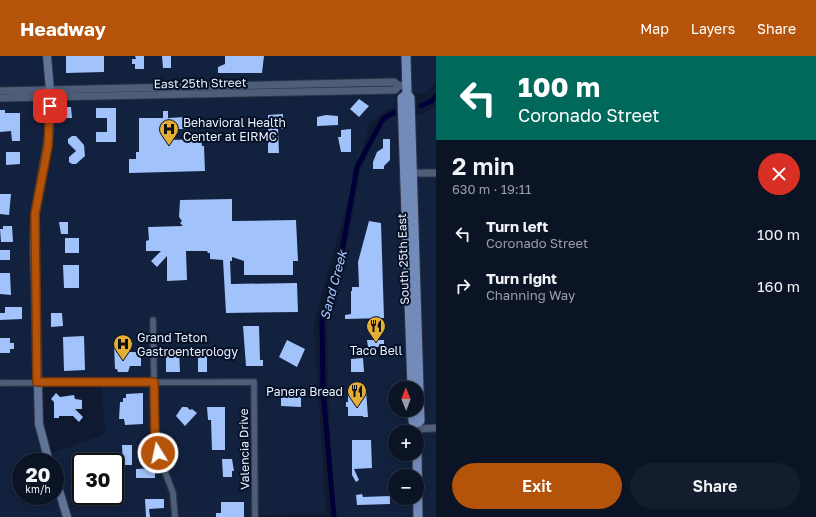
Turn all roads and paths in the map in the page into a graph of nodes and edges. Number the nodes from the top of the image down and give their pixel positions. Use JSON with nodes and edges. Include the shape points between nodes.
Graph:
{"nodes":[{"id":1,"x":47,"y":56,"type":"edge"},
{"id":2,"x":406,"y":56,"type":"edge"},
{"id":3,"x":404,"y":88,"type":"junction"},
{"id":4,"x":0,"y":91,"type":"edge"},
{"id":5,"x":50,"y":94,"type":"junction"},
{"id":6,"x":0,"y":98,"type":"edge"},
{"id":7,"x":413,"y":173,"type":"junction"},
{"id":8,"x":436,"y":173,"type":"edge"},
{"id":9,"x":405,"y":195,"type":"junction"},
{"id":10,"x":414,"y":214,"type":"junction"},
{"id":11,"x":413,"y":304,"type":"junction"},
{"id":12,"x":153,"y":320,"type":"dead end"},
{"id":13,"x":412,"y":381,"type":"edge"},
{"id":14,"x":37,"y":382,"type":"junction"},
{"id":15,"x":154,"y":382,"type":"junction"},
{"id":16,"x":0,"y":383,"type":"edge"},
{"id":17,"x":418,"y":425,"type":"edge"},
{"id":18,"x":424,"y":428,"type":"edge"},
{"id":19,"x":436,"y":428,"type":"edge"},
{"id":20,"x":47,"y":453,"type":"edge"},
{"id":21,"x":417,"y":461,"type":"edge"},
{"id":22,"x":63,"y":505,"type":"edge"},
{"id":23,"x":67,"y":517,"type":"edge"},
{"id":24,"x":175,"y":517,"type":"edge"},
{"id":25,"x":255,"y":517,"type":"edge"},
{"id":26,"x":418,"y":517,"type":"edge"}],
"edges":[{"from":1,"to":5,"type":"main road"},
{"from":2,"to":3,"type":"main road","name":"South 25th East"},
{"from":3,"to":5,"type":"street","name":"East 25th Street","via":[[394,82]]},
{"from":3,"to":7,"type":"main road","name":"South 25th East","via":[[410,98]]},
{"from":3,"to":9,"type":"main road","name":"South 25th East","via":[[402,98]]},
{"from":4,"to":5,"type":"street","name":"East 25th Street"},
{"from":5,"to":6,"type":"street","name":"East 25th Street"},
{"from":5,"to":14,"type":"main road","via":[[48,146],[35,214]]},
{"from":7,"to":8,"type":"street"},
{"from":7,"to":10,"type":"main road","name":"South 25th East"},
{"from":9,"to":10,"type":"main road","via":[[409,197]]},
{"from":9,"to":11,"type":"main road","name":"South 25th East"},
{"from":10,"to":11,"type":"main road","name":"South 25th East"},
{"from":11,"to":13,"type":"main road","name":"South 25th East"},
{"from":11,"to":17,"type":"main road","name":"South 25th East","via":[[420,421]]},
{"from":12,"to":15,"type":"street"},
{"from":14,"to":15,"type":"street"},
{"from":14,"to":16,"type":"street"},
{"from":14,"to":20,"type":"main road","via":[[39,424]]},
{"from":15,"to":24,"type":"street","via":[[156,446],[173,493]]},
{"from":15,"to":25,"type":"street","name":"Valencia Drive","via":[[254,382]]},
{"from":18,"to":19,"type":"street"},
{"from":21,"to":26,"type":"main road"},
{"from":22,"to":23,"type":"main road"}]}
